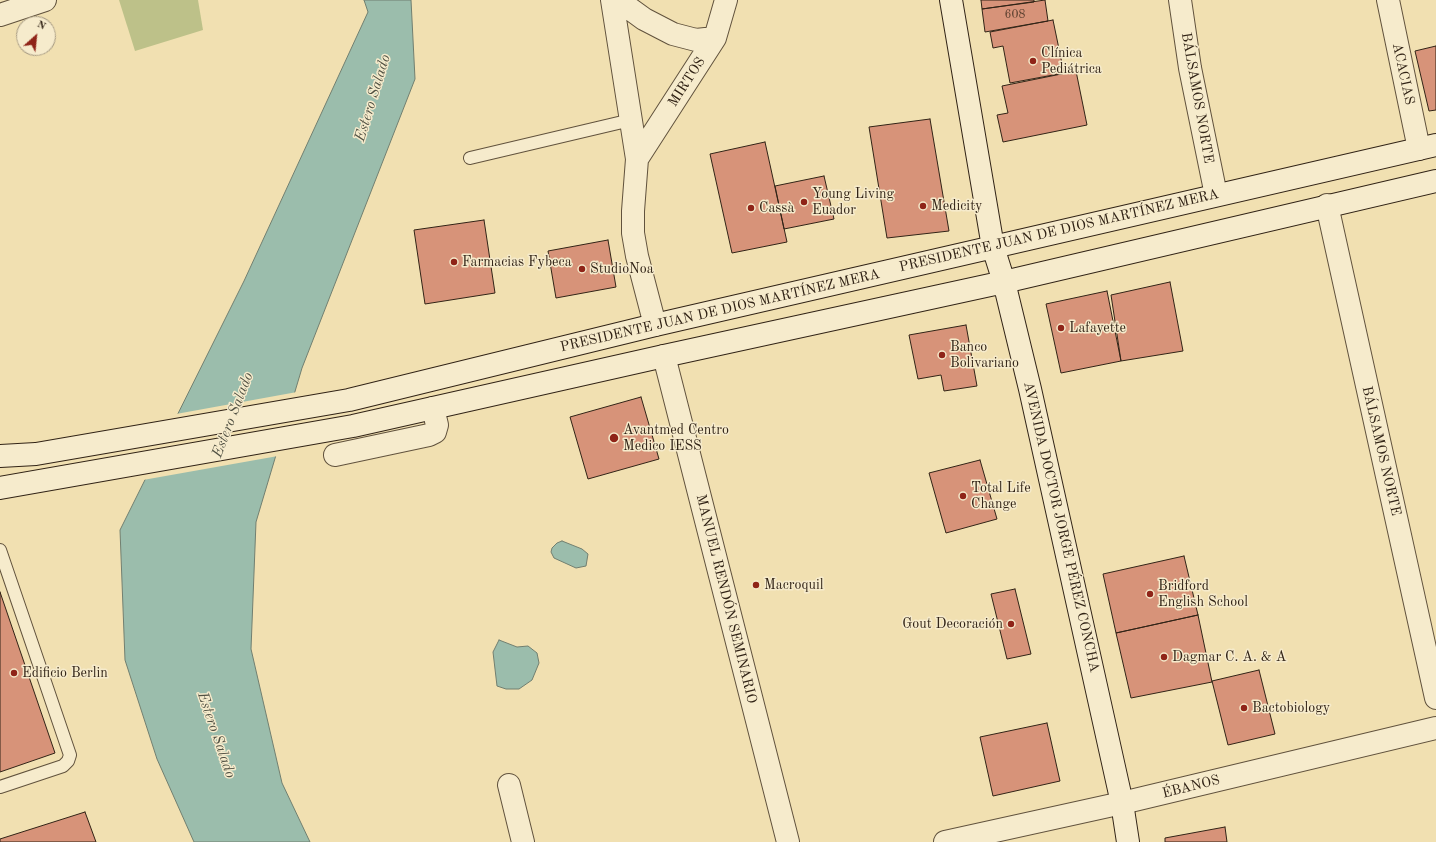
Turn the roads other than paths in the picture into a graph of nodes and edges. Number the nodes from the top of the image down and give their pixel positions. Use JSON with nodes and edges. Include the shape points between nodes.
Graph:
{"nodes":[{"id":1,"x":45,"y":0,"type":"edge"},
{"id":2,"x":612,"y":0,"type":"edge"},
{"id":3,"x":618,"y":0,"type":"edge"},
{"id":4,"x":726,"y":0,"type":"edge"},
{"id":5,"x":951,"y":0,"type":"edge"},
{"id":6,"x":1180,"y":0,"type":"edge"},
{"id":7,"x":1388,"y":0,"type":"edge"},
{"id":8,"x":4,"y":9,"type":"edge"},
{"id":9,"x":716,"y":38,"type":"junction"},
{"id":10,"x":631,"y":120,"type":"junction"},
{"id":11,"x":1428,"y":147,"type":"edge"},
{"id":12,"x":470,"y":158,"type":"dead end"},
{"id":13,"x":637,"y":159,"type":"junction"},
{"id":14,"x":1436,"y":181,"type":"edge"},
{"id":15,"x":1216,"y":195,"type":"junction"},
{"id":16,"x":1327,"y":205,"type":"junction"},
{"id":17,"x":992,"y":247,"type":"junction"},
{"id":18,"x":1004,"y":282,"type":"junction"},
{"id":19,"x":655,"y":325,"type":"junction"},
{"id":20,"x":664,"y":356,"type":"junction"},
{"id":21,"x":433,"y":408,"type":"junction"},
{"id":22,"x":335,"y":455,"type":"dead end"},
{"id":23,"x":0,"y":456,"type":"edge"},
{"id":24,"x":0,"y":488,"type":"edge"},
{"id":25,"x":0,"y":550,"type":"edge"},
{"id":26,"x":1436,"y":698,"type":"edge"},
{"id":27,"x":1436,"y":728,"type":"edge"},
{"id":28,"x":509,"y":785,"type":"dead end"},
{"id":29,"x":0,"y":787,"type":"edge"},
{"id":30,"x":1122,"y":803,"type":"junction"},
{"id":31,"x":523,"y":842,"type":"edge"},
{"id":32,"x":788,"y":842,"type":"edge"},
{"id":33,"x":945,"y":842,"type":"edge"},
{"id":34,"x":1128,"y":842,"type":"edge"}],
"edges":[{"from":1,"to":8,"type":"street"},
{"from":2,"to":10,"type":"street"},
{"from":3,"to":9,"type":"street","via":[[637,15],[673,34],[696,40]]},
{"from":4,"to":9,"type":"street","name":"MIRTOS"},
{"from":5,"to":17,"type":"street","name":"AVENIDA DOCTOR JORGE PÉREZ CONCHA"},
{"from":6,"to":15,"type":"street","name":"BÁLSAMOS NORTE","via":[[1190,68]]},
{"from":7,"to":11,"type":"street","name":"ACACIAS"},
{"from":9,"to":13,"type":"street","name":"MIRTOS"},
{"from":10,"to":12,"type":"lane"},
{"from":10,"to":13,"type":"street"},
{"from":11,"to":15,"type":"street","name":"PRESIDENTE JUAN DE DIOS MARTÍNEZ MERA"},
{"from":13,"to":19,"type":"street","via":[[633,233]]},
{"from":14,"to":16,"type":"street"},
{"from":15,"to":17,"type":"street","name":"PRESIDENTE JUAN DE DIOS MARTÍNEZ MERA"},
{"from":16,"to":18,"type":"street"},
{"from":16,"to":26,"type":"street","name":"BÁLSAMOS NORTE"},
{"from":17,"to":18,"type":"street","name":"AVENIDA DOCTOR JORGE PÉREZ CONCHA"},
{"from":17,"to":19,"type":"street","name":"PRESIDENTE JUAN DE DIOS MARTÍNEZ MERA"},
{"from":18,"to":20,"type":"street"},
{"from":18,"to":30,"type":"street","name":"AVENIDA DOCTOR JORGE PÉREZ CONCHA"},
{"from":19,"to":23,"type":"street","name":"PRESIDENTE JUAN DE DIOS MARTÍNEZ MERA","via":[[349,400],[36,454]]},
{"from":20,"to":21,"type":"street"},
{"from":20,"to":32,"type":"street","name":"MANUEL RENDÓN SEMINARIO"},
{"from":21,"to":22,"type":"street","via":[[437,425],[435,432]]},
{"from":21,"to":24,"type":"street","via":[[353,426]]},
{"from":25,"to":29,"type":"lane","via":[[70,755],[63,766]]},
{"from":27,"to":30,"type":"street","name":"ÉBANOS"},
{"from":28,"to":31,"type":"street"},
{"from":30,"to":33,"type":"street","name":"ÉBANOS"},
{"from":30,"to":34,"type":"street","name":"AVENIDA DOCTOR JORGE PÉREZ CONCHA"}]}
